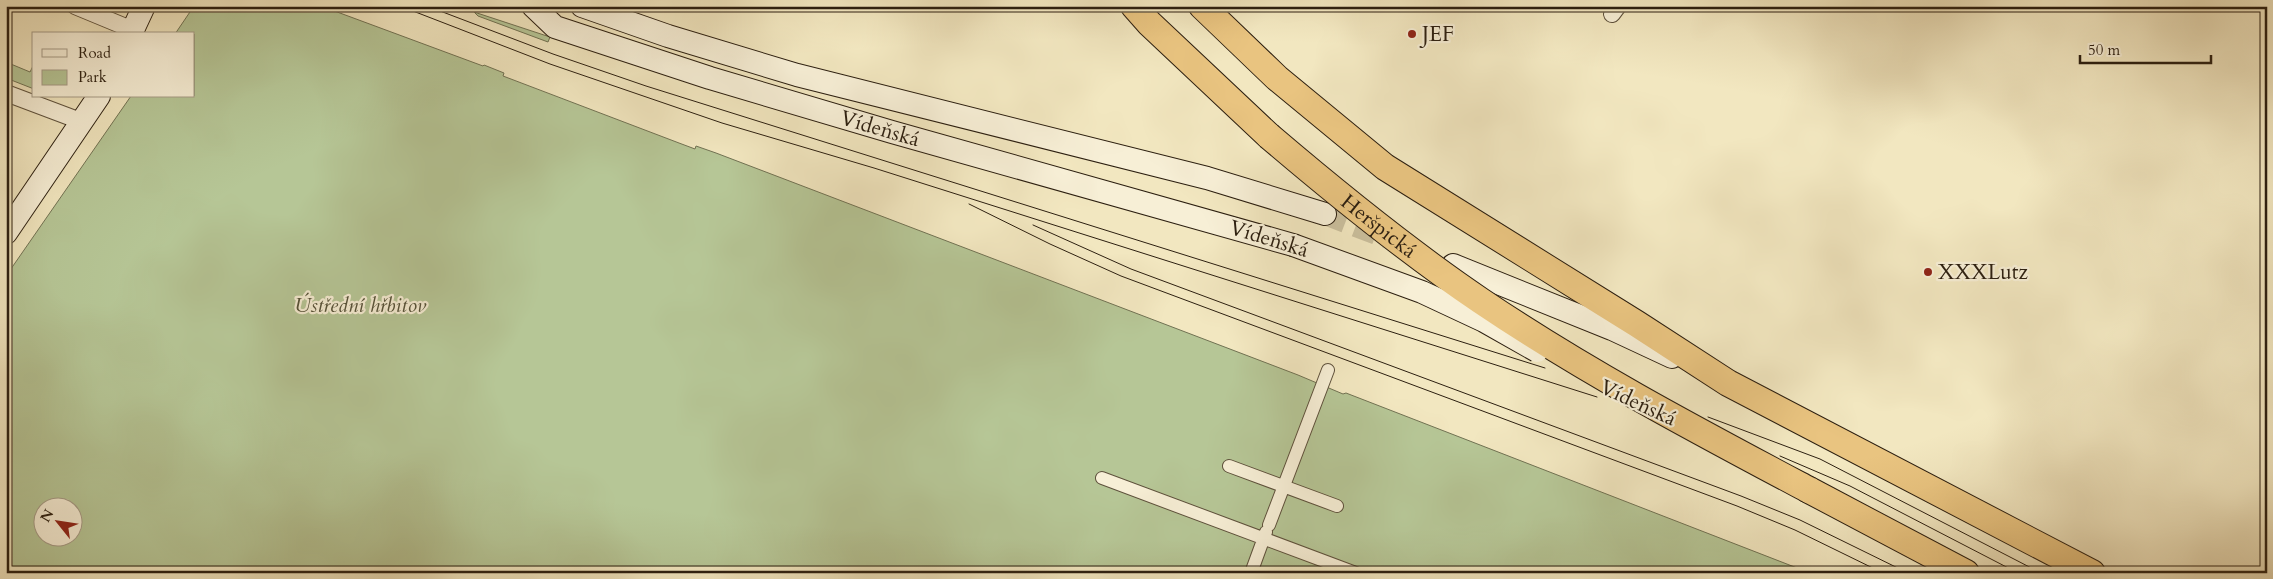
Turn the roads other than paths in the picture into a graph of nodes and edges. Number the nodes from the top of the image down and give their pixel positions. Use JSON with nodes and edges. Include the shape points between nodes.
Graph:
{"nodes":[{"id":1,"x":74,"y":6,"type":"edge"},
{"id":2,"x":144,"y":6,"type":"edge"},
{"id":3,"x":544,"y":6,"type":"edge"},
{"id":4,"x":582,"y":6,"type":"edge"},
{"id":5,"x":1134,"y":6,"type":"edge"},
{"id":6,"x":1202,"y":6,"type":"edge"},
{"id":7,"x":534,"y":7,"type":"edge"},
{"id":8,"x":132,"y":32,"type":"edge"},
{"id":9,"x":6,"y":93,"type":"edge"},
{"id":10,"x":98,"y":98,"type":"edge"},
{"id":11,"x":83,"y":122,"type":"junction"},
{"id":12,"x":1325,"y":214,"type":"tunnel mouth"},
{"id":13,"x":6,"y":232,"type":"edge"},
{"id":14,"x":1452,"y":265,"type":"dead end"},
{"id":15,"x":1328,"y":370,"type":"dead end"},
{"id":16,"x":1728,"y":383,"type":"junction"},
{"id":17,"x":1655,"y":408,"type":"junction"},
{"id":18,"x":1228,"y":466,"type":"dead end"},
{"id":19,"x":1102,"y":478,"type":"dead end"},
{"id":20,"x":1284,"y":486,"type":"junction"},
{"id":21,"x":1337,"y":506,"type":"dead end"},
{"id":22,"x":1266,"y":532,"type":"junction"},
{"id":23,"x":1251,"y":573,"type":"edge"},
{"id":24,"x":1356,"y":573,"type":"edge"},
{"id":25,"x":1966,"y":573,"type":"edge"},
{"id":26,"x":2092,"y":573,"type":"edge"}],
"edges":[{"from":1,"to":8,"type":"street"},
{"from":2,"to":8,"type":"main road"},
{"from":3,"to":7,"type":"main road","name":"Vídeňská"},
{"from":4,"to":12,"type":"main road","name":"Vídeňská","via":[[797,75],[1207,178]]},
{"from":5,"to":17,"type":"highway","name":"Heršpická","bridge":true,"via":[[1269,136],[1351,205],[1481,301]]},
{"from":6,"to":16,"type":"highway","via":[[1277,78],[1385,167]]},
{"from":7,"to":17,"type":"main road","name":"Vídeňská","bridge":true,"via":[[555,27],[710,78],[1293,245],[1422,292],[1484,321],[1598,384]]},
{"from":9,"to":11,"type":"street"},
{"from":10,"to":11,"type":"main road"},
{"from":11,"to":13,"type":"main road"},
{"from":14,"to":16,"type":"main road","via":[[1612,329]]},
{"from":15,"to":20,"type":"street"},
{"from":16,"to":26,"type":"highway"},
{"from":17,"to":25,"type":"highway","name":"Vídeňská","bridge":true},
{"from":18,"to":20,"type":"street"},
{"from":19,"to":22,"type":"street"},
{"from":20,"to":21,"type":"street"},
{"from":20,"to":22,"type":"street"},
{"from":22,"to":23,"type":"street"},
{"from":22,"to":24,"type":"street"}]}
